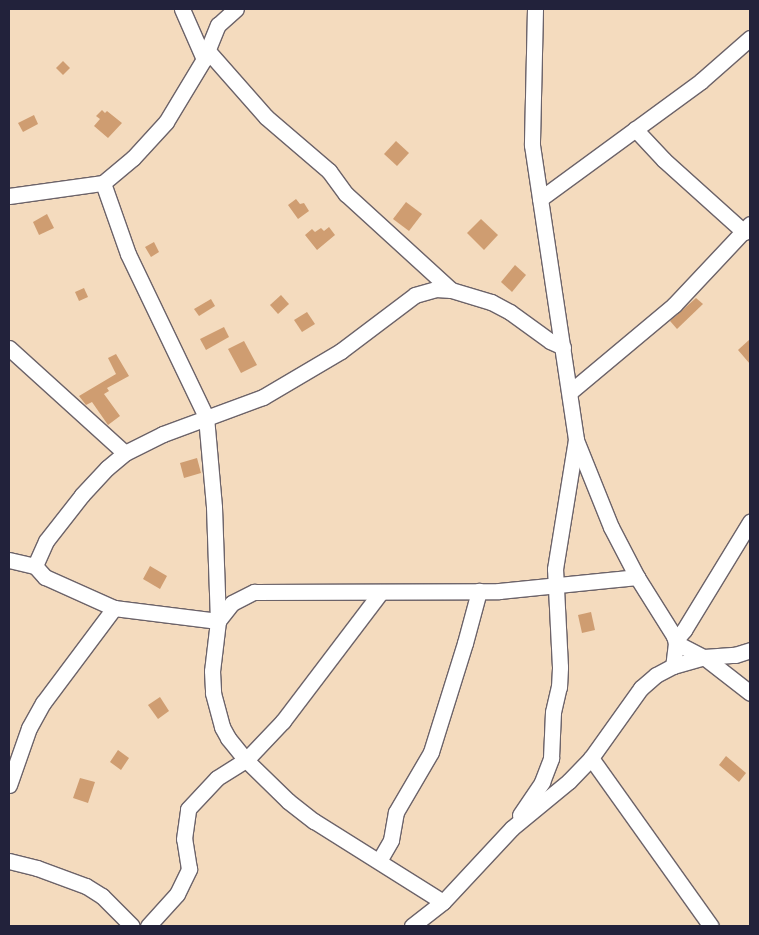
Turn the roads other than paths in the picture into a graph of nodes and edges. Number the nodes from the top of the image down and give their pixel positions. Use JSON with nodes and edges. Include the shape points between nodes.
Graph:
{"nodes":[{"id":1,"x":182,"y":9,"type":"edge"},
{"id":2,"x":236,"y":9,"type":"edge"},
{"id":3,"x":535,"y":9,"type":"edge"},
{"id":4,"x":750,"y":38,"type":"edge"},
{"id":5,"x":205,"y":55,"type":"junction"},
{"id":6,"x":635,"y":128,"type":"junction"},
{"id":7,"x":103,"y":183,"type":"junction"},
{"id":8,"x":9,"y":196,"type":"edge"},
{"id":9,"x":540,"y":199,"type":"junction"},
{"id":10,"x":747,"y":228,"type":"edge"},
{"id":11,"x":433,"y":273,"type":"junction"},
{"id":12,"x":451,"y":290,"type":"junction"},
{"id":13,"x":427,"y":291,"type":"junction"},
{"id":14,"x":563,"y":346,"type":"junction"},
{"id":15,"x":9,"y":348,"type":"edge"},
{"id":16,"x":570,"y":392,"type":"junction"},
{"id":17,"x":206,"y":417,"type":"junction"},
{"id":18,"x":576,"y":440,"type":"junction"},
{"id":19,"x":125,"y":453,"type":"junction"},
{"id":20,"x":750,"y":522,"type":"edge"},
{"id":21,"x":9,"y":560,"type":"edge"},
{"id":22,"x":35,"y":566,"type":"junction"},
{"id":23,"x":637,"y":577,"type":"junction"},
{"id":24,"x":555,"y":586,"type":"junction"},
{"id":25,"x":479,"y":591,"type":"junction"},
{"id":26,"x":380,"y":592,"type":"junction"},
{"id":27,"x":114,"y":608,"type":"junction"},
{"id":28,"x":218,"y":621,"type":"junction"},
{"id":29,"x":675,"y":640,"type":"junction"},
{"id":30,"x":750,"y":650,"type":"edge"},
{"id":31,"x":735,"y":655,"type":"junction"},
{"id":32,"x":704,"y":657,"type":"junction"},
{"id":33,"x":673,"y":666,"type":"junction"},
{"id":34,"x":735,"y":681,"type":"junction"},
{"id":35,"x":750,"y":693,"type":"edge"},
{"id":36,"x":591,"y":758,"type":"junction"},
{"id":37,"x":246,"y":760,"type":"junction"},
{"id":38,"x":9,"y":785,"type":"edge"},
{"id":39,"x":512,"y":828,"type":"junction"},
{"id":40,"x":379,"y":860,"type":"junction"},
{"id":41,"x":11,"y":864,"type":"edge"},
{"id":42,"x":443,"y":902,"type":"junction"},
{"id":43,"x":132,"y":926,"type":"edge"},
{"id":44,"x":148,"y":926,"type":"edge"},
{"id":45,"x":412,"y":926,"type":"edge"},
{"id":46,"x":711,"y":926,"type":"edge"}],
"edges":[{"from":1,"to":5,"type":"street"},
{"from":2,"to":5,"type":"street","via":[[218,25]]},
{"from":3,"to":9,"type":"street","via":[[532,145]]},
{"from":4,"to":6,"type":"street","via":[[701,81]]},
{"from":5,"to":7,"type":"street","via":[[166,122]]},
{"from":5,"to":11,"type":"street","via":[[266,117],[328,171],[346,194]]},
{"from":6,"to":9,"type":"street"},
{"from":6,"to":10,"type":"street","via":[[664,160]]},
{"from":7,"to":8,"type":"street"},
{"from":7,"to":17,"type":"street","via":[[128,254]]},
{"from":9,"to":14,"type":"street"},
{"from":10,"to":16,"type":"street","via":[[674,305]]},
{"from":11,"to":12,"type":"street"},
{"from":11,"to":13,"type":"street"},
{"from":12,"to":13,"type":"street"},
{"from":12,"to":14,"type":"street","via":[[491,302],[541,336]]},
{"from":13,"to":17,"type":"street","via":[[415,295],[341,351],[263,397]]},
{"from":14,"to":16,"type":"street"},
{"from":15,"to":19,"type":"street"},
{"from":16,"to":18,"type":"street"},
{"from":17,"to":19,"type":"street"},
{"from":17,"to":28,"type":"street","via":[[214,507]]},
{"from":18,"to":23,"type":"street","via":[[610,527]]},
{"from":18,"to":24,"type":"street","via":[[560,529]]},
{"from":19,"to":22,"type":"street","via":[[82,495],[46,541]]},
{"from":20,"to":29,"type":"street"},
{"from":21,"to":22,"type":"street"},
{"from":22,"to":27,"type":"street","via":[[45,577]]},
{"from":23,"to":24,"type":"street"},
{"from":23,"to":29,"type":"street"},
{"from":24,"to":25,"type":"street"},
{"from":24,"to":39,"type":"street","via":[[560,667],[553,712],[551,758],[542,782]]},
{"from":25,"to":26,"type":"street"},
{"from":25,"to":40,"type":"street","via":[[431,752],[396,812],[391,840]]},
{"from":26,"to":28,"type":"street","via":[[254,592],[232,603]]},
{"from":26,"to":37,"type":"street","via":[[283,721]]},
{"from":27,"to":28,"type":"street"},
{"from":27,"to":38,"type":"street","via":[[43,702],[29,728]]},
{"from":28,"to":37,"type":"street","via":[[212,671],[217,712],[228,738]]},
{"from":29,"to":32,"type":"street"},
{"from":29,"to":33,"type":"street"},
{"from":30,"to":31,"type":"street"},
{"from":31,"to":32,"type":"street"},
{"from":31,"to":34,"type":"street"},
{"from":32,"to":33,"type":"street"},
{"from":32,"to":34,"type":"street"},
{"from":33,"to":36,"type":"street","via":[[641,688]]},
{"from":34,"to":35,"type":"street"},
{"from":36,"to":39,"type":"street","via":[[569,781]]},
{"from":36,"to":46,"type":"street"},
{"from":37,"to":40,"type":"street","via":[[288,801]]},
{"from":37,"to":44,"type":"street","via":[[217,778],[188,809],[184,839],[189,869],[177,894]]},
{"from":39,"to":42,"type":"street"},
{"from":40,"to":42,"type":"street"},
{"from":41,"to":43,"type":"street","via":[[37,868],[86,886],[102,896]]},
{"from":42,"to":45,"type":"street"}]}
